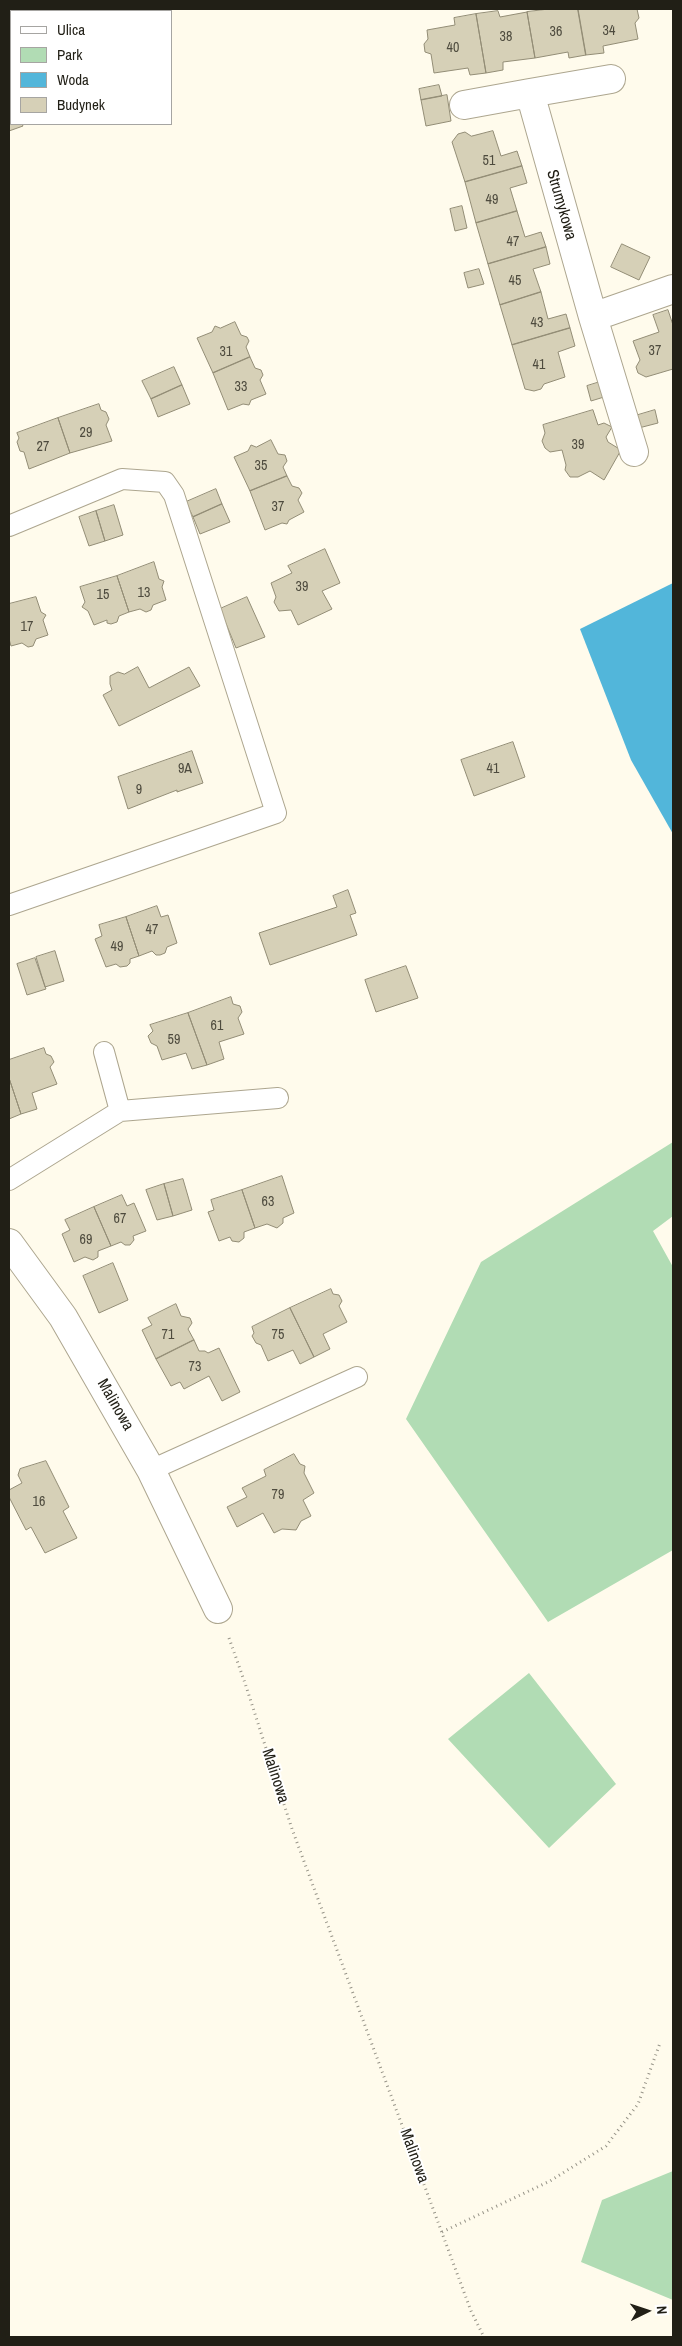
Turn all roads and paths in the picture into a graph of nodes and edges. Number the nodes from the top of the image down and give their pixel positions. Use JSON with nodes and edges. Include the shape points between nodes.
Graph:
{"nodes":[{"id":1,"x":611,"y":79,"type":"dead end"},
{"id":2,"x":530,"y":93,"type":"junction"},
{"id":3,"x":464,"y":105,"type":"dead end"},
{"id":4,"x":673,"y":289,"type":"edge"},
{"id":5,"x":593,"y":317,"type":"junction"},
{"id":6,"x":634,"y":452,"type":"dead end"},
{"id":7,"x":9,"y":526,"type":"edge"},
{"id":8,"x":9,"y":905,"type":"edge"},
{"id":9,"x":104,"y":1052,"type":"dead end"},
{"id":10,"x":278,"y":1098,"type":"dead end"},
{"id":11,"x":120,"y":1111,"type":"junction"},
{"id":12,"x":9,"y":1180,"type":"edge"},
{"id":13,"x":9,"y":1243,"type":"edge"},
{"id":14,"x":357,"y":1376,"type":"dead end"},
{"id":15,"x":152,"y":1470,"type":"junction"},
{"id":16,"x":218,"y":1609,"type":"joint"},
{"id":17,"x":660,"y":2043,"type":"dead end"},
{"id":18,"x":442,"y":2232,"type":"junction"},
{"id":19,"x":484,"y":2337,"type":"edge"}],
"edges":[{"from":1,"to":2,"type":"street"},
{"from":2,"to":3,"type":"street"},
{"from":2,"to":5,"type":"street","name":"Strumykowa"},
{"from":4,"to":5,"type":"street"},
{"from":5,"to":6,"type":"street","name":"Strumykowa"},
{"from":7,"to":8,"type":"lane","via":[[122,479],[165,482],[174,495],[276,813]]},
{"from":9,"to":11,"type":"lane"},
{"from":10,"to":11,"type":"lane"},
{"from":11,"to":12,"type":"lane"},
{"from":13,"to":15,"type":"street","name":"Malinowa","via":[[63,1317]]},
{"from":14,"to":15,"type":"lane"},
{"from":15,"to":16,"type":"street","name":"Malinowa"},
{"from":16,"to":18,"type":"path","name":"Malinowa","via":[[292,1828]]},
{"from":17,"to":18,"type":"path","via":[[638,2104],[606,2146],[550,2180]]},
{"from":18,"to":19,"type":"path","name":"Malinowa"}]}
